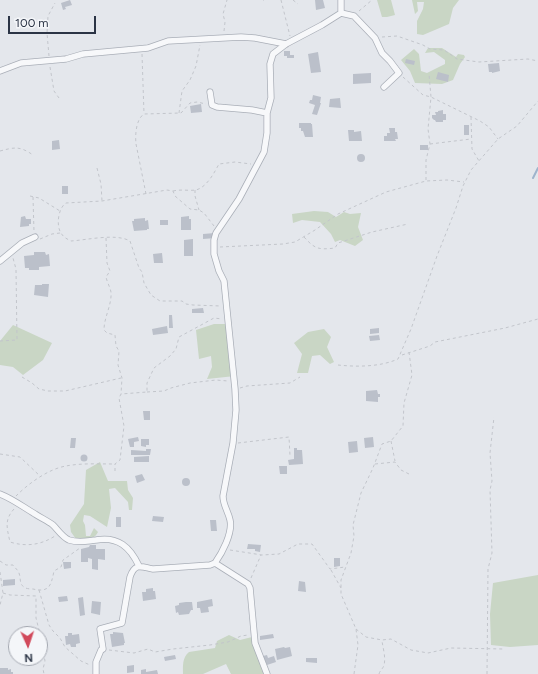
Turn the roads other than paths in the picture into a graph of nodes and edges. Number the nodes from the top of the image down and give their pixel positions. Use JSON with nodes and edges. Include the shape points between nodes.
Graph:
{"nodes":[{"id":1,"x":342,"y":0,"type":"edge"},
{"id":2,"x":341,"y":13,"type":"junction"},
{"id":3,"x":287,"y":43,"type":"junction"},
{"id":4,"x":0,"y":71,"type":"edge"},
{"id":5,"x":384,"y":86,"type":"dead end"},
{"id":6,"x":210,"y":92,"type":"dead end"},
{"id":7,"x":267,"y":113,"type":"junction"},
{"id":8,"x":35,"y":237,"type":"road end"},
{"id":9,"x":0,"y":261,"type":"edge"},
{"id":10,"x":0,"y":494,"type":"edge"},
{"id":11,"x":215,"y":563,"type":"junction"},
{"id":12,"x":139,"y":566,"type":"junction"},
{"id":13,"x":95,"y":671,"type":"edge"},
{"id":14,"x":267,"y":674,"type":"edge"}],
"edges":[{"from":1,"to":2,"type":"street"},
{"from":2,"to":3,"type":"street"},
{"from":2,"to":5,"type":"street","via":[[354,16],[375,38],[382,53],[399,73]]},
{"from":3,"to":4,"type":"street","via":[[254,38],[168,41],[142,49],[21,63]]},
{"from":3,"to":7,"type":"street","via":[[271,58],[271,98]]},
{"from":6,"to":7,"type":"street","via":[[212,105]]},
{"from":7,"to":11,"type":"street","via":[[264,152],[239,199],[216,233],[214,247],[216,261],[224,281],[236,410],[223,503],[230,526],[224,548]]},
{"from":8,"to":9,"type":"street","via":[[22,243]]},
{"from":10,"to":12,"type":"street","via":[[13,499],[53,525],[67,539],[77,542],[107,539],[119,542],[127,547]]},
{"from":11,"to":12,"type":"street","via":[[153,569]]},
{"from":11,"to":14,"type":"street","via":[[248,584],[252,596],[256,648]]},
{"from":12,"to":13,"type":"street","via":[[130,576],[122,623],[100,629],[103,649],[96,662]]}]}
